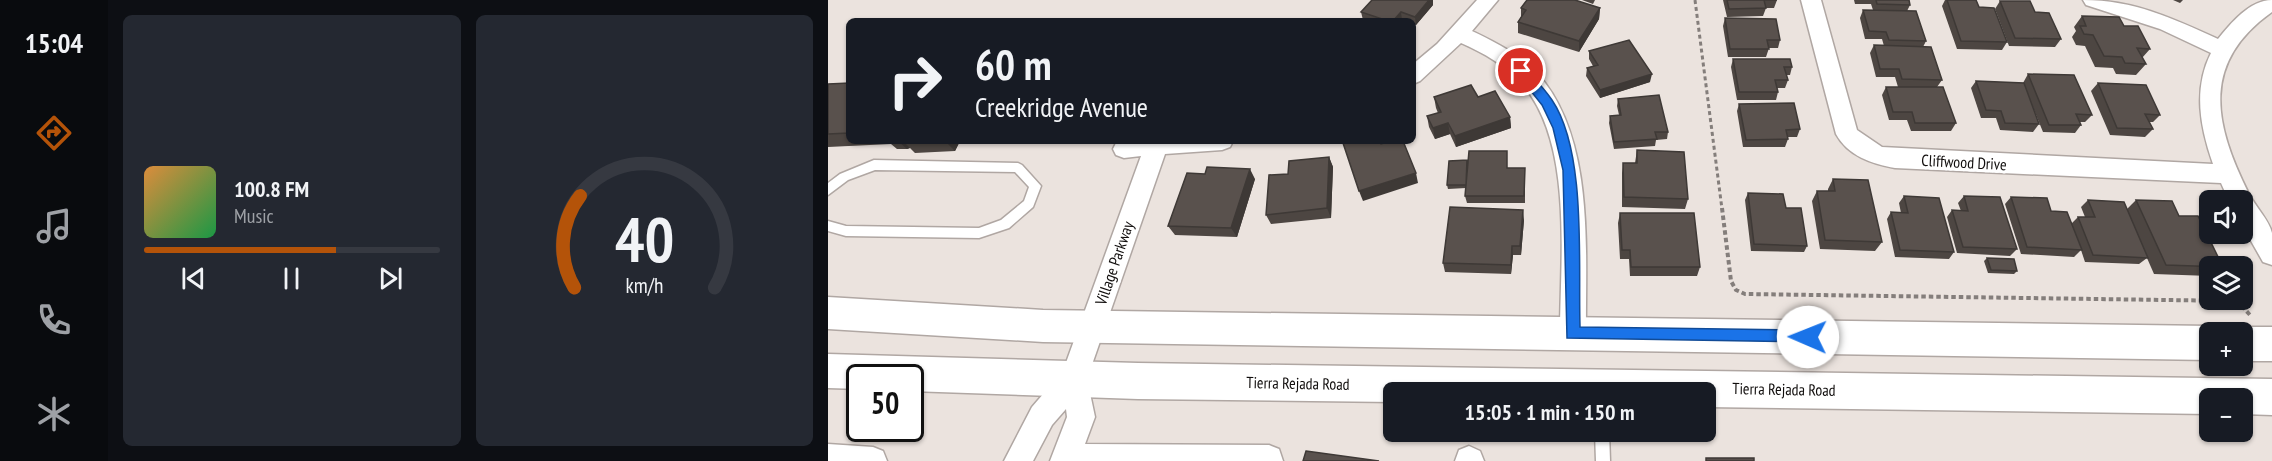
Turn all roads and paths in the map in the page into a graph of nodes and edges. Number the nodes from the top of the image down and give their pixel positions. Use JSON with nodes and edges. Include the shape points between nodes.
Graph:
{"nodes":[{"id":1,"x":1488,"y":0,"type":"edge"},
{"id":2,"x":1695,"y":0,"type":"edge"},
{"id":3,"x":1811,"y":0,"type":"edge"},
{"id":4,"x":2093,"y":0,"type":"edge"},
{"id":5,"x":2272,"y":3,"type":"edge"},
{"id":6,"x":1458,"y":33,"type":"junction"},
{"id":7,"x":2221,"y":49,"type":"junction"},
{"id":8,"x":1416,"y":73,"type":"edge"},
{"id":9,"x":1189,"y":144,"type":"edge"},
{"id":10,"x":1156,"y":147,"type":"junction"},
{"id":11,"x":1124,"y":149,"type":"dead end"},
{"id":12,"x":2227,"y":174,"type":"junction"},
{"id":13,"x":828,"y":190,"type":"edge"},
{"id":14,"x":2236,"y":190,"type":"edge"},
{"id":15,"x":2253,"y":221,"type":"edge"},
{"id":16,"x":828,"y":226,"type":"edge"},
{"id":17,"x":2272,"y":255,"type":"edge"},
{"id":18,"x":828,"y":313,"type":"edge"},
{"id":19,"x":2244,"y":322,"type":"edge"},
{"id":20,"x":1092,"y":327,"type":"junction"},
{"id":21,"x":1572,"y":334,"type":"junction"},
{"id":22,"x":2253,"y":334,"type":"edge"},
{"id":23,"x":2199,"y":343,"type":"edge"},
{"id":24,"x":2272,"y":344,"type":"edge"},
{"id":25,"x":828,"y":371,"type":"edge"},
{"id":26,"x":1074,"y":379,"type":"junction"},
{"id":27,"x":1383,"y":385,"type":"edge"},
{"id":28,"x":1716,"y":390,"type":"edge"},
{"id":29,"x":2272,"y":397,"type":"edge"},
{"id":30,"x":1602,"y":442,"type":"edge"},
{"id":31,"x":828,"y":458,"type":"edge"},
{"id":32,"x":1065,"y":459,"type":"edge"},
{"id":33,"x":873,"y":461,"type":"edge"},
{"id":34,"x":1018,"y":461,"type":"edge"},
{"id":35,"x":1269,"y":461,"type":"edge"},
{"id":36,"x":1603,"y":461,"type":"edge"}],
"edges":[{"from":1,"to":6,"type":"street"},
{"from":2,"to":19,"type":"path","via":[[1731,281],[1736,290],[1745,294],[2237,301]]},
{"from":3,"to":12,"type":"street","name":"Cliffwood Drive","via":[[1847,134],[1874,156]]},
{"from":4,"to":7,"type":"street","via":[[2167,24]]},
{"from":5,"to":7,"type":"street","via":[[2236,28]]},
{"from":6,"to":8,"type":"street"},
{"from":6,"to":21,"type":"street","via":[[1510,62],[1531,80],[1559,128],[1570,170]]},
{"from":7,"to":12,"type":"street","via":[[2210,74],[2209,104]]},
{"from":9,"to":10,"type":"street"},
{"from":10,"to":11,"type":"street"},
{"from":10,"to":20,"type":"street","name":"Village Parkway"},
{"from":12,"to":14,"type":"street"},
{"from":13,"to":16,"type":"lane","via":[[844,177],[874,165],[1018,168],[1035,186],[1029,204],[1005,224],[979,233],[846,231]]},
{"from":15,"to":17,"type":"street"},
{"from":18,"to":20,"type":"main road"},
{"from":20,"to":21,"type":"main road"},
{"from":20,"to":26,"type":"street","name":"Village Parkway"},
{"from":21,"to":23,"type":"main road"},
{"from":22,"to":24,"type":"main road"},
{"from":25,"to":26,"type":"main road","name":"Tierra Rejada Road"},
{"from":26,"to":27,"type":"main road","name":"Tierra Rejada Road"},
{"from":26,"to":32,"type":"street","name":"Village Parkway","via":[[1081,417]]},
{"from":26,"to":34,"type":"street","name":"Village Parkway","via":[[1042,417]]},
{"from":28,"to":29,"type":"main road","name":"Tierra Rejada Road"},
{"from":30,"to":36,"type":"lane"},
{"from":31,"to":33,"type":"street"},
{"from":32,"to":35,"type":"street"}]}
